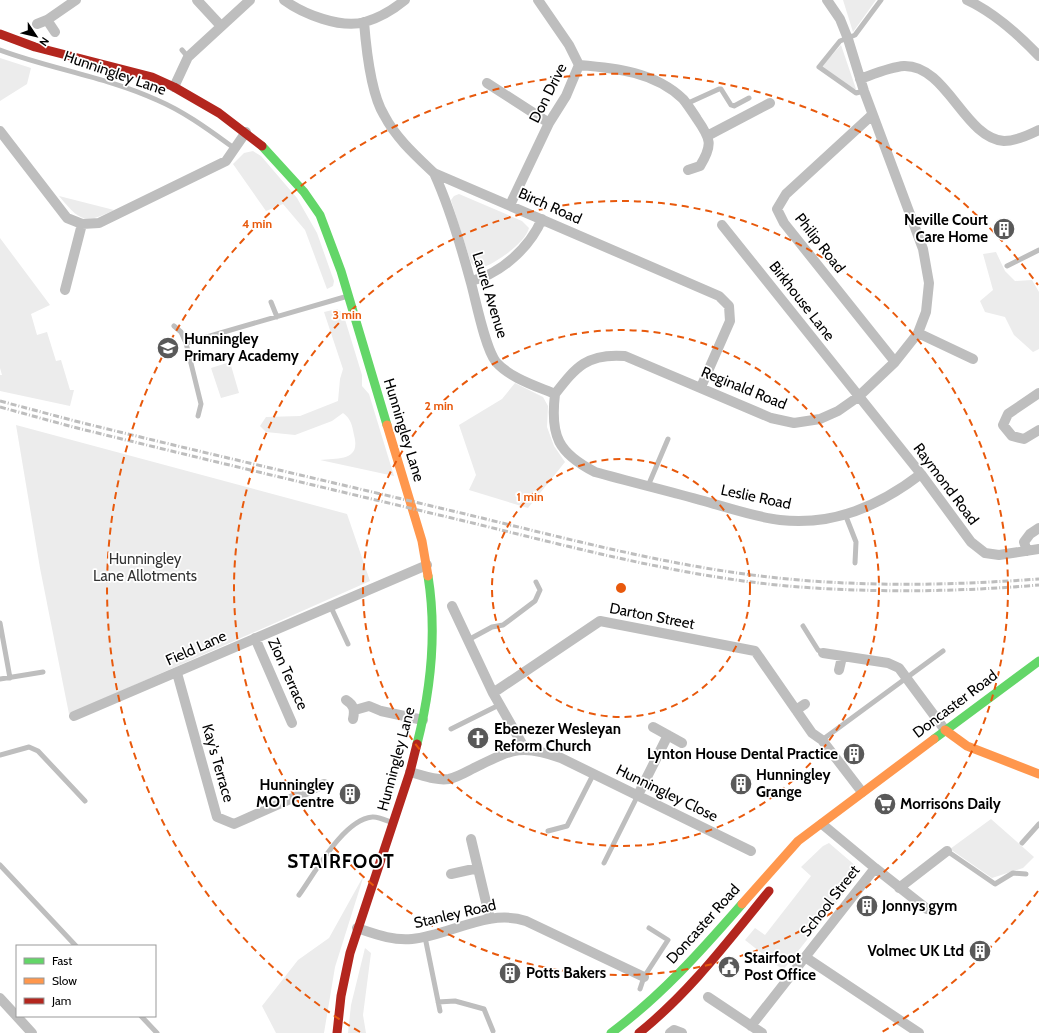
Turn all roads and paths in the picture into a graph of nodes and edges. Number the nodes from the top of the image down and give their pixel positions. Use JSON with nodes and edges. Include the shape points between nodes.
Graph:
{"nodes":[{"id":1,"x":76,"y":0,"type":"edge"},
{"id":2,"x":197,"y":0,"type":"edge"},
{"id":3,"x":250,"y":0,"type":"edge"},
{"id":4,"x":284,"y":0,"type":"edge"},
{"id":5,"x":405,"y":0,"type":"edge"},
{"id":6,"x":538,"y":0,"type":"edge"},
{"id":7,"x":881,"y":0,"type":"edge"},
{"id":8,"x":967,"y":0,"type":"edge"},
{"id":9,"x":830,"y":1,"type":"edge"},
{"id":10,"x":47,"y":20,"type":"junction"},
{"id":11,"x":364,"y":22,"type":"junction"},
{"id":12,"x":37,"y":24,"type":"dead end"},
{"id":13,"x":221,"y":26,"type":"junction"},
{"id":14,"x":56,"y":32,"type":"dead end"},
{"id":15,"x":0,"y":34,"type":"edge"},
{"id":16,"x":848,"y":39,"type":"junction"},
{"id":17,"x":0,"y":50,"type":"edge"},
{"id":18,"x":1039,"y":56,"type":"edge"},
{"id":19,"x":579,"y":65,"type":"junction"},
{"id":20,"x":860,"y":79,"type":"junction"},
{"id":21,"x":487,"y":83,"type":"dead end"},
{"id":22,"x":174,"y":87,"type":"junction"},
{"id":23,"x":864,"y":91,"type":"junction"},
{"id":24,"x":749,"y":98,"type":"dead end"},
{"id":25,"x":770,"y":103,"type":"dead end"},
{"id":26,"x":686,"y":104,"type":"junction"},
{"id":27,"x":872,"y":114,"type":"junction"},
{"id":28,"x":549,"y":123,"type":"junction"},
{"id":29,"x":1039,"y":130,"type":"edge"},
{"id":30,"x":0,"y":131,"type":"edge"},
{"id":31,"x":246,"y":132,"type":"junction"},
{"id":32,"x":709,"y":135,"type":"junction"},
{"id":33,"x":234,"y":148,"type":"junction"},
{"id":34,"x":688,"y":170,"type":"dead end"},
{"id":35,"x":434,"y":173,"type":"junction"},
{"id":36,"x":510,"y":205,"type":"junction"},
{"id":37,"x":542,"y":219,"type":"junction"},
{"id":38,"x":82,"y":224,"type":"junction"},
{"id":39,"x":722,"y":225,"type":"dead end"},
{"id":40,"x":1039,"y":250,"type":"edge"},
{"id":41,"x":1007,"y":266,"type":"dead end"},
{"id":42,"x":471,"y":281,"type":"junction"},
{"id":43,"x":65,"y":290,"type":"dead end"},
{"id":44,"x":349,"y":296,"type":"junction"},
{"id":45,"x":271,"y":302,"type":"dead end"},
{"id":46,"x":277,"y":317,"type":"junction"},
{"id":47,"x":174,"y":326,"type":"dead end"},
{"id":48,"x":918,"y":333,"type":"junction"},
{"id":49,"x":186,"y":343,"type":"junction"},
{"id":50,"x":973,"y":358,"type":"dead end"},
{"id":51,"x":895,"y":362,"type":"junction"},
{"id":52,"x":701,"y":387,"type":"junction"},
{"id":53,"x":1039,"y":393,"type":"edge"},
{"id":54,"x":555,"y":394,"type":"junction"},
{"id":55,"x":858,"y":397,"type":"junction"},
{"id":56,"x":198,"y":416,"type":"dead end"},
{"id":57,"x":1039,"y":430,"type":"edge"},
{"id":58,"x":668,"y":439,"type":"dead end"},
{"id":59,"x":920,"y":474,"type":"junction"},
{"id":60,"x":648,"y":486,"type":"junction"},
{"id":61,"x":845,"y":514,"type":"junction"},
{"id":62,"x":1039,"y":528,"type":"edge"},
{"id":63,"x":1039,"y":549,"type":"edge"},
{"id":64,"x":1027,"y":551,"type":"junction"},
{"id":65,"x":855,"y":563,"type":"dead end"},
{"id":66,"x":427,"y":565,"type":"junction"},
{"id":67,"x":536,"y":582,"type":"dead end"},
{"id":68,"x":330,"y":605,"type":"junction"},
{"id":69,"x":452,"y":606,"type":"dead end"},
{"id":70,"x":0,"y":623,"type":"edge"},
{"id":71,"x":803,"y":626,"type":"dead end"},
{"id":72,"x":255,"y":638,"type":"junction"},
{"id":73,"x":468,"y":640,"type":"junction"},
{"id":74,"x":348,"y":644,"type":"dead end"},
{"id":75,"x":943,"y":651,"type":"dead end"},
{"id":76,"x":822,"y":653,"type":"joint"},
{"id":77,"x":842,"y":657,"type":"junction"},
{"id":78,"x":1039,"y":660,"type":"edge"},
{"id":79,"x":839,"y":670,"type":"dead end"},
{"id":80,"x":43,"y":672,"type":"dead end"},
{"id":81,"x":177,"y":673,"type":"junction"},
{"id":82,"x":10,"y":678,"type":"junction"},
{"id":83,"x":907,"y":678,"type":"junction"},
{"id":84,"x":0,"y":679,"type":"edge"},
{"id":85,"x":493,"y":694,"type":"junction"},
{"id":86,"x":346,"y":700,"type":"dead end"},
{"id":87,"x":805,"y":704,"type":"dead end"},
{"id":88,"x":499,"y":705,"type":"junction"},
{"id":89,"x":796,"y":710,"type":"junction"},
{"id":90,"x":74,"y":716,"type":"dead end"},
{"id":91,"x":423,"y":720,"type":"junction"},
{"id":92,"x":292,"y":723,"type":"dead end"},
{"id":93,"x":653,"y":727,"type":"dead end"},
{"id":94,"x":451,"y":729,"type":"dead end"},
{"id":95,"x":945,"y":730,"type":"junction"},
{"id":96,"x":668,"y":735,"type":"junction"},
{"id":97,"x":822,"y":740,"type":"junction"},
{"id":98,"x":682,"y":742,"type":"dead end"},
{"id":99,"x":525,"y":749,"type":"junction"},
{"id":100,"x":0,"y":755,"type":"edge"},
{"id":101,"x":410,"y":772,"type":"junction"},
{"id":102,"x":594,"y":773,"type":"junction"},
{"id":103,"x":1039,"y":774,"type":"edge"},
{"id":104,"x":324,"y":784,"type":"dead end"},
{"id":105,"x":862,"y":792,"type":"junction"},
{"id":106,"x":638,"y":795,"type":"junction"},
{"id":107,"x":85,"y":801,"type":"dead end"},
{"id":108,"x":394,"y":823,"type":"junction"},
{"id":109,"x":822,"y":824,"type":"junction"},
{"id":110,"x":1039,"y":824,"type":"edge"},
{"id":111,"x":548,"y":831,"type":"dead end"},
{"id":112,"x":813,"y":831,"type":"junction"},
{"id":113,"x":471,"y":839,"type":"dead end"},
{"id":114,"x":1022,"y":843,"type":"dead end"},
{"id":115,"x":751,"y":851,"type":"dead end"},
{"id":116,"x":947,"y":852,"type":"joint"},
{"id":117,"x":604,"y":863,"type":"dead end"},
{"id":118,"x":0,"y":865,"type":"edge"},
{"id":119,"x":790,"y":865,"type":"dead end"},
{"id":120,"x":478,"y":868,"type":"junction"},
{"id":121,"x":875,"y":868,"type":"junction"},
{"id":122,"x":451,"y":874,"type":"dead end"},
{"id":123,"x":1026,"y":874,"type":"dead end"},
{"id":124,"x":775,"y":883,"type":"dead end"},
{"id":125,"x":899,"y":888,"type":"junction"},
{"id":126,"x":299,"y":896,"type":"dead end"},
{"id":127,"x":928,"y":909,"type":"dead end"},
{"id":128,"x":490,"y":919,"type":"junction"},
{"id":129,"x":358,"y":928,"type":"junction"},
{"id":130,"x":649,"y":928,"type":"dead end"},
{"id":131,"x":425,"y":938,"type":"junction"},
{"id":132,"x":75,"y":945,"type":"edge"},
{"id":133,"x":805,"y":957,"type":"junction"},
{"id":134,"x":644,"y":977,"type":"junction"},
{"id":135,"x":640,"y":989,"type":"dead end"},
{"id":136,"x":708,"y":997,"type":"dead end"},
{"id":137,"x":0,"y":998,"type":"edge"},
{"id":138,"x":438,"y":1002,"type":"junction"},
{"id":139,"x":440,"y":1011,"type":"dead end"},
{"id":140,"x":16,"y":1016,"type":"edge"},
{"id":141,"x":17,"y":1017,"type":"edge"},
{"id":142,"x":142,"y":1017,"type":"edge"},
{"id":143,"x":751,"y":1026,"type":"junction"},
{"id":144,"x":336,"y":1030,"type":"edge"},
{"id":145,"x":493,"y":1031,"type":"dead end"},
{"id":146,"x":32,"y":1033,"type":"edge"},
{"id":147,"x":157,"y":1033,"type":"edge"},
{"id":148,"x":611,"y":1033,"type":"edge"},
{"id":149,"x":639,"y":1033,"type":"edge"},
{"id":150,"x":670,"y":1033,"type":"edge"},
{"id":151,"x":682,"y":1033,"type":"edge"},
{"id":152,"x":762,"y":1033,"type":"edge"},
{"id":153,"x":919,"y":1033,"type":"edge"}],
"edges":[{"from":1,"to":10,"type":"street"},
{"from":2,"to":13,"type":"street"},
{"from":3,"to":13,"type":"street"},
{"from":4,"to":11,"type":"street","via":[[302,12],[334,22]]},
{"from":5,"to":11,"type":"street"},
{"from":6,"to":19,"type":"street","name":"Don Drive","via":[[569,45]]},
{"from":7,"to":16,"type":"lane","via":[[855,35]]},
{"from":8,"to":18,"type":"street","via":[[1003,22]]},
{"from":9,"to":16,"type":"street","name":"Reginald Road"},
{"from":10,"to":12,"type":"street"},
{"from":10,"to":14,"type":"street"},
{"from":11,"to":35,"type":"street","name":"Birch Road","via":[[375,93],[383,115],[406,148]]},
{"from":13,"to":22,"type":"street","via":[[185,53]]},
{"from":15,"to":22,"type":"main road","name":"Hunningley Lane","via":[[42,49],[134,71]]},
{"from":16,"to":20,"type":"street","name":"Reginald Road"},
{"from":16,"to":23,"type":"lane","via":[[840,41],[819,67],[856,93]]},
{"from":17,"to":33,"type":"lane","name":"Hunningley Lane","via":[[156,99],[190,117]]},
{"from":19,"to":26,"type":"street","via":[[630,71],[660,82]]},
{"from":19,"to":28,"type":"street","name":"Don Drive","via":[[566,96]]},
{"from":20,"to":23,"type":"street","name":"Reginald Road"},
{"from":20,"to":29,"type":"street","via":[[894,68],[917,68],[935,80],[990,138],[1005,141],[1024,137]]},
{"from":21,"to":28,"type":"street"},
{"from":22,"to":31,"type":"main road","name":"Hunningley Lane","via":[[208,105]]},
{"from":23,"to":27,"type":"street","name":"Reginald Road"},
{"from":24,"to":26,"type":"lane","via":[[734,106],[718,89]]},
{"from":25,"to":32,"type":"street"},
{"from":26,"to":32,"type":"street"},
{"from":27,"to":48,"type":"street","name":"Reginald Road","via":[[922,250],[929,283],[926,312]]},
{"from":27,"to":51,"type":"street","name":"Philip Road","via":[[786,194],[777,209],[784,223]]},
{"from":28,"to":36,"type":"street","name":"Don Drive"},
{"from":30,"to":38,"type":"street","via":[[67,218]]},
{"from":31,"to":33,"type":"street"},
{"from":31,"to":44,"type":"main road","name":"Hunningley Lane","via":[[281,165],[320,215]]},
{"from":32,"to":34,"type":"street","via":[[709,151],[700,166]]},
{"from":33,"to":38,"type":"street","via":[[226,161],[99,223]]},
{"from":35,"to":36,"type":"street","name":"Birch Road"},
{"from":35,"to":42,"type":"street","name":"Laurel Avenue","via":[[443,192]]},
{"from":36,"to":37,"type":"street","name":"Birch Road"},
{"from":37,"to":42,"type":"street","via":[[538,230],[523,249],[503,265]]},
{"from":37,"to":52,"type":"street","name":"Birch Road","via":[[719,296],[729,306],[730,321]]},
{"from":38,"to":43,"type":"street"},
{"from":39,"to":55,"type":"street","name":"Birkhouse Lane"},
{"from":40,"to":41,"type":"lane"},
{"from":42,"to":54,"type":"street","name":"Laurel Avenue","via":[[496,361],[515,376]]},
{"from":44,"to":46,"type":"lane"},
{"from":44,"to":66,"type":"main road","name":"Hunningley Lane","via":[[415,515]]},
{"from":45,"to":46,"type":"lane"},
{"from":46,"to":49,"type":"lane"},
{"from":47,"to":49,"type":"lane","via":[[181,332]]},
{"from":48,"to":50,"type":"street"},
{"from":48,"to":51,"type":"street","name":"Reginald Road"},
{"from":49,"to":56,"type":"lane","via":[[201,404]]},
{"from":51,"to":55,"type":"street","name":"Reginald Road"},
{"from":52,"to":54,"type":"street","name":"Reginald Road","via":[[625,356],[612,355],[598,357],[576,368]]},
{"from":52,"to":55,"type":"street","name":"Reginald Road","via":[[771,418],[794,423],[820,419],[838,411]]},
{"from":53,"to":57,"type":"street","via":[[1008,414],[1003,425],[1012,436],[1024,439]]},
{"from":54,"to":60,"type":"street","name":"Leslie Road","via":[[552,416],[557,438],[572,458],[595,472]]},
{"from":55,"to":59,"type":"street","name":"Raymond Road"},
{"from":58,"to":60,"type":"lane"},
{"from":59,"to":61,"type":"street","name":"Leslie Road","via":[[869,507]]},
{"from":59,"to":64,"type":"street","name":"Raymond Road","via":[[971,542],[985,553],[999,555]]},
{"from":60,"to":61,"type":"street","name":"Leslie Road","via":[[781,520],[811,520]]},
{"from":61,"to":65,"type":"lane","via":[[856,542]]},
{"from":62,"to":64,"type":"street","via":[[1024,542]]},
{"from":63,"to":64,"type":"street","name":"Raymond Road"},
{"from":66,"to":68,"type":"street","name":"Field Lane"},
{"from":66,"to":91,"type":"main road","name":"Hunningley Lane","via":[[432,602],[432,640]]},
{"from":67,"to":73,"type":"lane","via":[[540,590],[535,600],[503,625],[492,627]]},
{"from":68,"to":72,"type":"street","name":"Field Lane"},
{"from":68,"to":74,"type":"lane"},
{"from":69,"to":73,"type":"street"},
{"from":70,"to":82,"type":"lane"},
{"from":71,"to":76,"type":"lane"},
{"from":72,"to":81,"type":"street","name":"Field Lane"},
{"from":72,"to":92,"type":"street","name":"Zion Terrace"},
{"from":73,"to":85,"type":"street"},
{"from":75,"to":83,"type":"lane"},
{"from":76,"to":77,"type":"street"},
{"from":77,"to":79,"type":"street"},
{"from":77,"to":83,"type":"street","via":[[888,663],[899,668]]},
{"from":78,"to":95,"type":"main road","name":"Doncaster Road"},
{"from":80,"to":82,"type":"lane"},
{"from":81,"to":90,"type":"street","name":"Field Lane"},
{"from":81,"to":104,"type":"street","name":"Kay's Terrace","via":[[217,817],[234,824]]},
{"from":82,"to":84,"type":"lane"},
{"from":83,"to":95,"type":"street"},
{"from":83,"to":97,"type":"lane"},
{"from":85,"to":88,"type":"street"},
{"from":85,"to":89,"type":"street","name":"Darton Street","via":[[600,620],[755,651]]},
{"from":86,"to":91,"type":"street","via":[[351,703],[354,714],[369,706]]},
{"from":87,"to":89,"type":"street"},
{"from":88,"to":94,"type":"lane"},
{"from":88,"to":99,"type":"street"},
{"from":89,"to":97,"type":"street","name":"Darton Street","via":[[812,733]]},
{"from":91,"to":101,"type":"main road","name":"Hunningley Lane"},
{"from":93,"to":96,"type":"street"},
{"from":95,"to":103,"type":"main road","via":[[967,746]]},
{"from":95,"to":105,"type":"main road","name":"Doncaster Road"},
{"from":96,"to":98,"type":"street"},
{"from":96,"to":106,"type":"street"},
{"from":97,"to":105,"type":"street","name":"Darton Street"},
{"from":99,"to":101,"type":"street","name":"Hunningley Close","via":[[505,753],[448,779]]},
{"from":99,"to":102,"type":"street","name":"Hunningley Close","via":[[541,750]]},
{"from":100,"to":107,"type":"lane","via":[[29,747],[38,751]]},
{"from":101,"to":108,"type":"main road","name":"Hunningley Lane"},
{"from":102,"to":106,"type":"street","name":"Hunningley Close"},
{"from":102,"to":111,"type":"lane","via":[[567,826]]},
{"from":105,"to":109,"type":"main road","name":"Doncaster Road"},
{"from":106,"to":115,"type":"street","name":"Hunningley Close"},
{"from":106,"to":117,"type":"lane"},
{"from":108,"to":126,"type":"lane","via":[[373,816],[360,820],[343,834]]},
{"from":108,"to":129,"type":"main road","name":"Hunningley Lane"},
{"from":109,"to":112,"type":"main road","name":"Doncaster Road"},
{"from":109,"to":121,"type":"street","name":"School Street"},
{"from":110,"to":114,"type":"lane"},
{"from":112,"to":119,"type":"main road","name":"Doncaster Road"},
{"from":112,"to":148,"type":"main road","name":"Doncaster Road","via":[[798,840],[666,988]]},
{"from":113,"to":120,"type":"street"},
{"from":116,"to":123,"type":"lane","via":[[995,884],[1013,873]]},
{"from":116,"to":125,"type":"street"},
{"from":118,"to":132,"type":"lane"},
{"from":120,"to":122,"type":"street"},
{"from":120,"to":128,"type":"street"},
{"from":121,"to":125,"type":"street"},
{"from":121,"to":133,"type":"street","name":"School Street"},
{"from":124,"to":149,"type":"main road","name":"Doncaster Road","via":[[686,993]]},
{"from":125,"to":127,"type":"street"},
{"from":128,"to":131,"type":"street","name":"Stanley Road"},
{"from":128,"to":134,"type":"street","name":"Stanley Road","via":[[515,917],[526,921]]},
{"from":129,"to":131,"type":"street","name":"Stanley Road","via":[[397,939]]},
{"from":129,"to":144,"type":"main road","name":"Hunningley Lane","via":[[350,953]]},
{"from":130,"to":134,"type":"lane","via":[[668,940]]},
{"from":131,"to":138,"type":"lane"},
{"from":133,"to":143,"type":"street","name":"School Street"},
{"from":133,"to":153,"type":"street"},
{"from":134,"to":135,"type":"lane"},
{"from":136,"to":143,"type":"street"},
{"from":137,"to":140,"type":"street"},
{"from":138,"to":139,"type":"lane"},
{"from":138,"to":145,"type":"lane","via":[[455,1001],[484,1009]]},
{"from":141,"to":146,"type":"street"},
{"from":142,"to":147,"type":"lane"},
{"from":143,"to":152,"type":"street"},
{"from":150,"to":151,"type":"street","via":[[674,1030]]}]}
